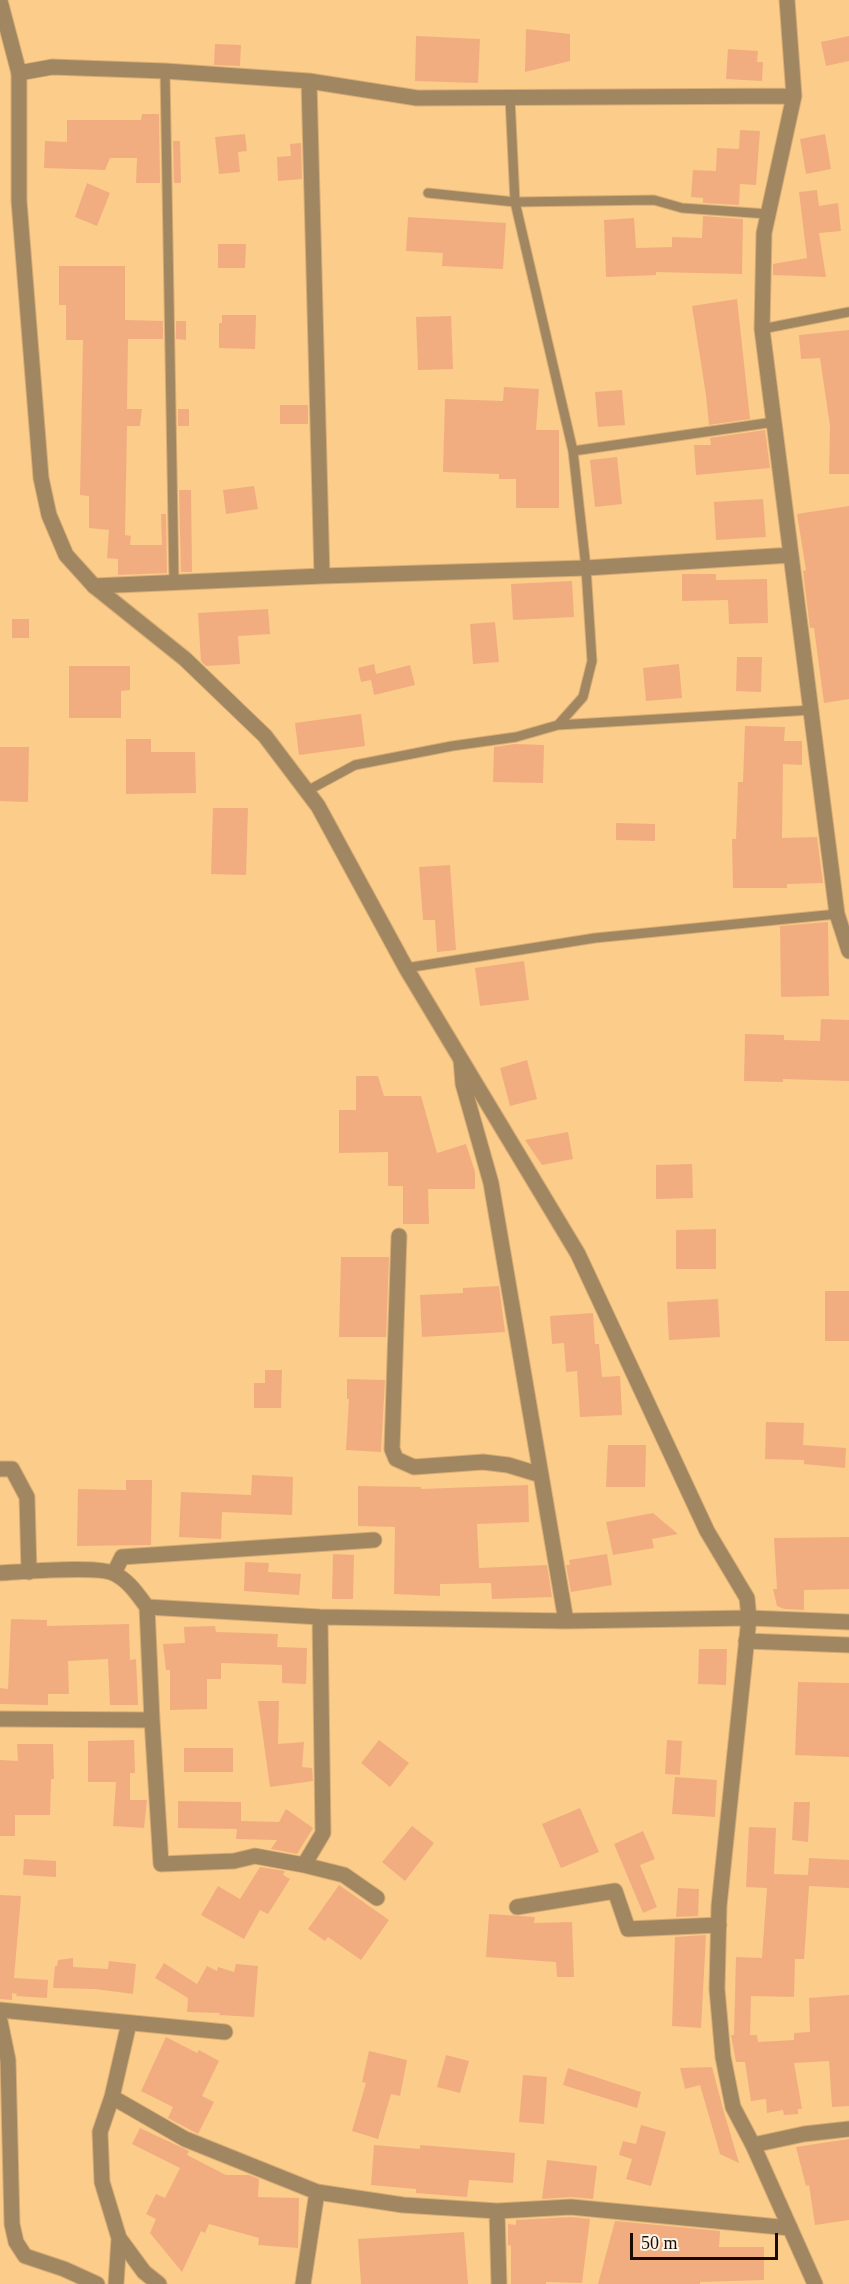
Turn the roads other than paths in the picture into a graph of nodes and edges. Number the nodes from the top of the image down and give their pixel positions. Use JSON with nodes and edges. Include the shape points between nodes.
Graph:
{"nodes":[{"id":1,"x":787,"y":0,"type":"edge"},
{"id":2,"x":0,"y":1,"type":"edge"},
{"id":3,"x":165,"y":71,"type":"junction"},
{"id":4,"x":19,"y":73,"type":"junction"},
{"id":5,"x":309,"y":81,"type":"junction"},
{"id":6,"x":794,"y":96,"type":"junction"},
{"id":7,"x":510,"y":98,"type":"junction"},
{"id":8,"x":428,"y":193,"type":"dead end"},
{"id":9,"x":515,"y":202,"type":"junction"},
{"id":10,"x":768,"y":214,"type":"junction"},
{"id":11,"x":849,"y":312,"type":"edge"},
{"id":12,"x":762,"y":329,"type":"junction"},
{"id":13,"x":774,"y":423,"type":"junction"},
{"id":14,"x":573,"y":451,"type":"junction"},
{"id":15,"x":791,"y":555,"type":"junction"},
{"id":16,"x":586,"y":568,"type":"junction"},
{"id":17,"x":322,"y":576,"type":"junction"},
{"id":18,"x":174,"y":582,"type":"junction"},
{"id":19,"x":94,"y":586,"type":"junction"},
{"id":20,"x":812,"y":710,"type":"junction"},
{"id":21,"x":558,"y":725,"type":"junction"},
{"id":22,"x":307,"y":791,"type":"junction"},
{"id":23,"x":837,"y":914,"type":"junction"},
{"id":24,"x":849,"y":951,"type":"edge"},
{"id":25,"x":406,"y":968,"type":"junction"},
{"id":26,"x":462,"y":1060,"type":"junction"},
{"id":27,"x":399,"y":1236,"type":"dead end"},
{"id":28,"x":0,"y":1469,"type":"edge"},
{"id":29,"x":541,"y":1475,"type":"junction"},
{"id":30,"x":374,"y":1540,"type":"dead end"},
{"id":31,"x":28,"y":1572,"type":"junction"},
{"id":32,"x":0,"y":1573,"type":"edge"},
{"id":33,"x":114,"y":1573,"type":"junction"},
{"id":34,"x":147,"y":1607,"type":"junction"},
{"id":35,"x":320,"y":1617,"type":"junction"},
{"id":36,"x":749,"y":1618,"type":"junction"},
{"id":37,"x":566,"y":1622,"type":"junction"},
{"id":38,"x":849,"y":1622,"type":"edge"},
{"id":39,"x":746,"y":1641,"type":"junction"},
{"id":40,"x":849,"y":1645,"type":"edge"},
{"id":41,"x":0,"y":1719,"type":"edge"},
{"id":42,"x":152,"y":1720,"type":"junction"},
{"id":43,"x":304,"y":1864,"type":"junction"},
{"id":44,"x":377,"y":1898,"type":"dead end"},
{"id":45,"x":517,"y":1907,"type":"dead end"},
{"id":46,"x":719,"y":1925,"type":"junction"},
{"id":47,"x":0,"y":2010,"type":"edge"},
{"id":48,"x":0,"y":2021,"type":"edge"},
{"id":49,"x":129,"y":2023,"type":"junction"},
{"id":50,"x":225,"y":2032,"type":"dead end"},
{"id":51,"x":112,"y":2097,"type":"junction"},
{"id":52,"x":849,"y":2129,"type":"edge"},
{"id":53,"x":753,"y":2145,"type":"junction"},
{"id":54,"x":317,"y":2192,"type":"junction"},
{"id":55,"x":496,"y":2211,"type":"junction"},
{"id":56,"x":790,"y":2228,"type":"junction"},
{"id":57,"x":119,"y":2238,"type":"junction"},
{"id":58,"x":97,"y":2284,"type":"edge"},
{"id":59,"x":116,"y":2284,"type":"edge"},
{"id":60,"x":159,"y":2284,"type":"edge"},
{"id":61,"x":303,"y":2284,"type":"edge"},
{"id":62,"x":499,"y":2284,"type":"edge"},
{"id":63,"x":815,"y":2284,"type":"edge"}],
"edges":[{"from":1,"to":6,"type":"street"},
{"from":2,"to":4,"type":"street"},
{"from":3,"to":4,"type":"street","via":[[52,66]]},
{"from":3,"to":5,"type":"street"},
{"from":3,"to":18,"type":"lane"},
{"from":4,"to":19,"type":"street","via":[[19,201],[41,478],[66,555]]},
{"from":5,"to":7,"type":"street","via":[[417,98]]},
{"from":5,"to":17,"type":"street"},
{"from":6,"to":7,"type":"street"},
{"from":6,"to":10,"type":"street"},
{"from":7,"to":9,"type":"lane"},
{"from":8,"to":9,"type":"lane"},
{"from":9,"to":10,"type":"lane","via":[[654,200],[682,208]]},
{"from":9,"to":14,"type":"lane"},
{"from":10,"to":12,"type":"street","via":[[764,233]]},
{"from":11,"to":12,"type":"lane"},
{"from":12,"to":13,"type":"street"},
{"from":13,"to":14,"type":"lane"},
{"from":13,"to":15,"type":"street"},
{"from":14,"to":16,"type":"lane"},
{"from":15,"to":16,"type":"street"},
{"from":15,"to":20,"type":"street"},
{"from":16,"to":17,"type":"street"},
{"from":16,"to":21,"type":"lane","via":[[592,661],[583,697]]},
{"from":17,"to":18,"type":"street"},
{"from":18,"to":19,"type":"street"},
{"from":19,"to":22,"type":"street","via":[[193,666],[265,736]]},
{"from":20,"to":21,"type":"lane"},
{"from":20,"to":23,"type":"street"},
{"from":21,"to":22,"type":"lane","via":[[516,737],[355,765]]},
{"from":22,"to":25,"type":"street"},
{"from":23,"to":24,"type":"street"},
{"from":23,"to":25,"type":"lane","via":[[595,939]]},
{"from":25,"to":26,"type":"street"},
{"from":26,"to":29,"type":"street","via":[[463,1084],[491,1183]]},
{"from":26,"to":36,"type":"street","via":[[579,1254],[707,1531],[747,1598]]},
{"from":27,"to":29,"type":"street","via":[[392,1449],[396,1460],[414,1467],[483,1462]]},
{"from":28,"to":31,"type":"street","via":[[12,1469],[27,1497]]},
{"from":29,"to":37,"type":"street"},
{"from":30,"to":33,"type":"street","via":[[122,1557]]},
{"from":31,"to":32,"type":"street"},
{"from":31,"to":33,"type":"street"},
{"from":33,"to":34,"type":"street","via":[[131,1586]]},
{"from":34,"to":35,"type":"street"},
{"from":34,"to":42,"type":"street"},
{"from":35,"to":37,"type":"street"},
{"from":35,"to":43,"type":"street","via":[[323,1833]]},
{"from":36,"to":37,"type":"street"},
{"from":36,"to":38,"type":"street"},
{"from":36,"to":39,"type":"street"},
{"from":39,"to":40,"type":"street"},
{"from":39,"to":46,"type":"street"},
{"from":41,"to":42,"type":"street"},
{"from":42,"to":43,"type":"street","via":[[161,1864],[234,1861],[255,1856]]},
{"from":43,"to":44,"type":"street","via":[[344,1875]]},
{"from":45,"to":46,"type":"street","via":[[615,1891],[628,1929]]},
{"from":46,"to":53,"type":"street","via":[[717,1989],[723,2057],[733,2107]]},
{"from":47,"to":49,"type":"street"},
{"from":48,"to":58,"type":"street","via":[[8,2060],[12,2224],[16,2242],[25,2256]]},
{"from":49,"to":50,"type":"street"},
{"from":49,"to":51,"type":"street"},
{"from":51,"to":54,"type":"street","via":[[185,2139]]},
{"from":51,"to":57,"type":"street","via":[[100,2132],[102,2182]]},
{"from":52,"to":53,"type":"street"},
{"from":53,"to":56,"type":"street"},
{"from":54,"to":55,"type":"street","via":[[403,2205]]},
{"from":54,"to":61,"type":"street"},
{"from":55,"to":56,"type":"street","via":[[571,2206]]},
{"from":55,"to":62,"type":"street"},
{"from":56,"to":63,"type":"street"},
{"from":57,"to":59,"type":"street"},
{"from":57,"to":60,"type":"street","via":[[144,2272]]}]}
